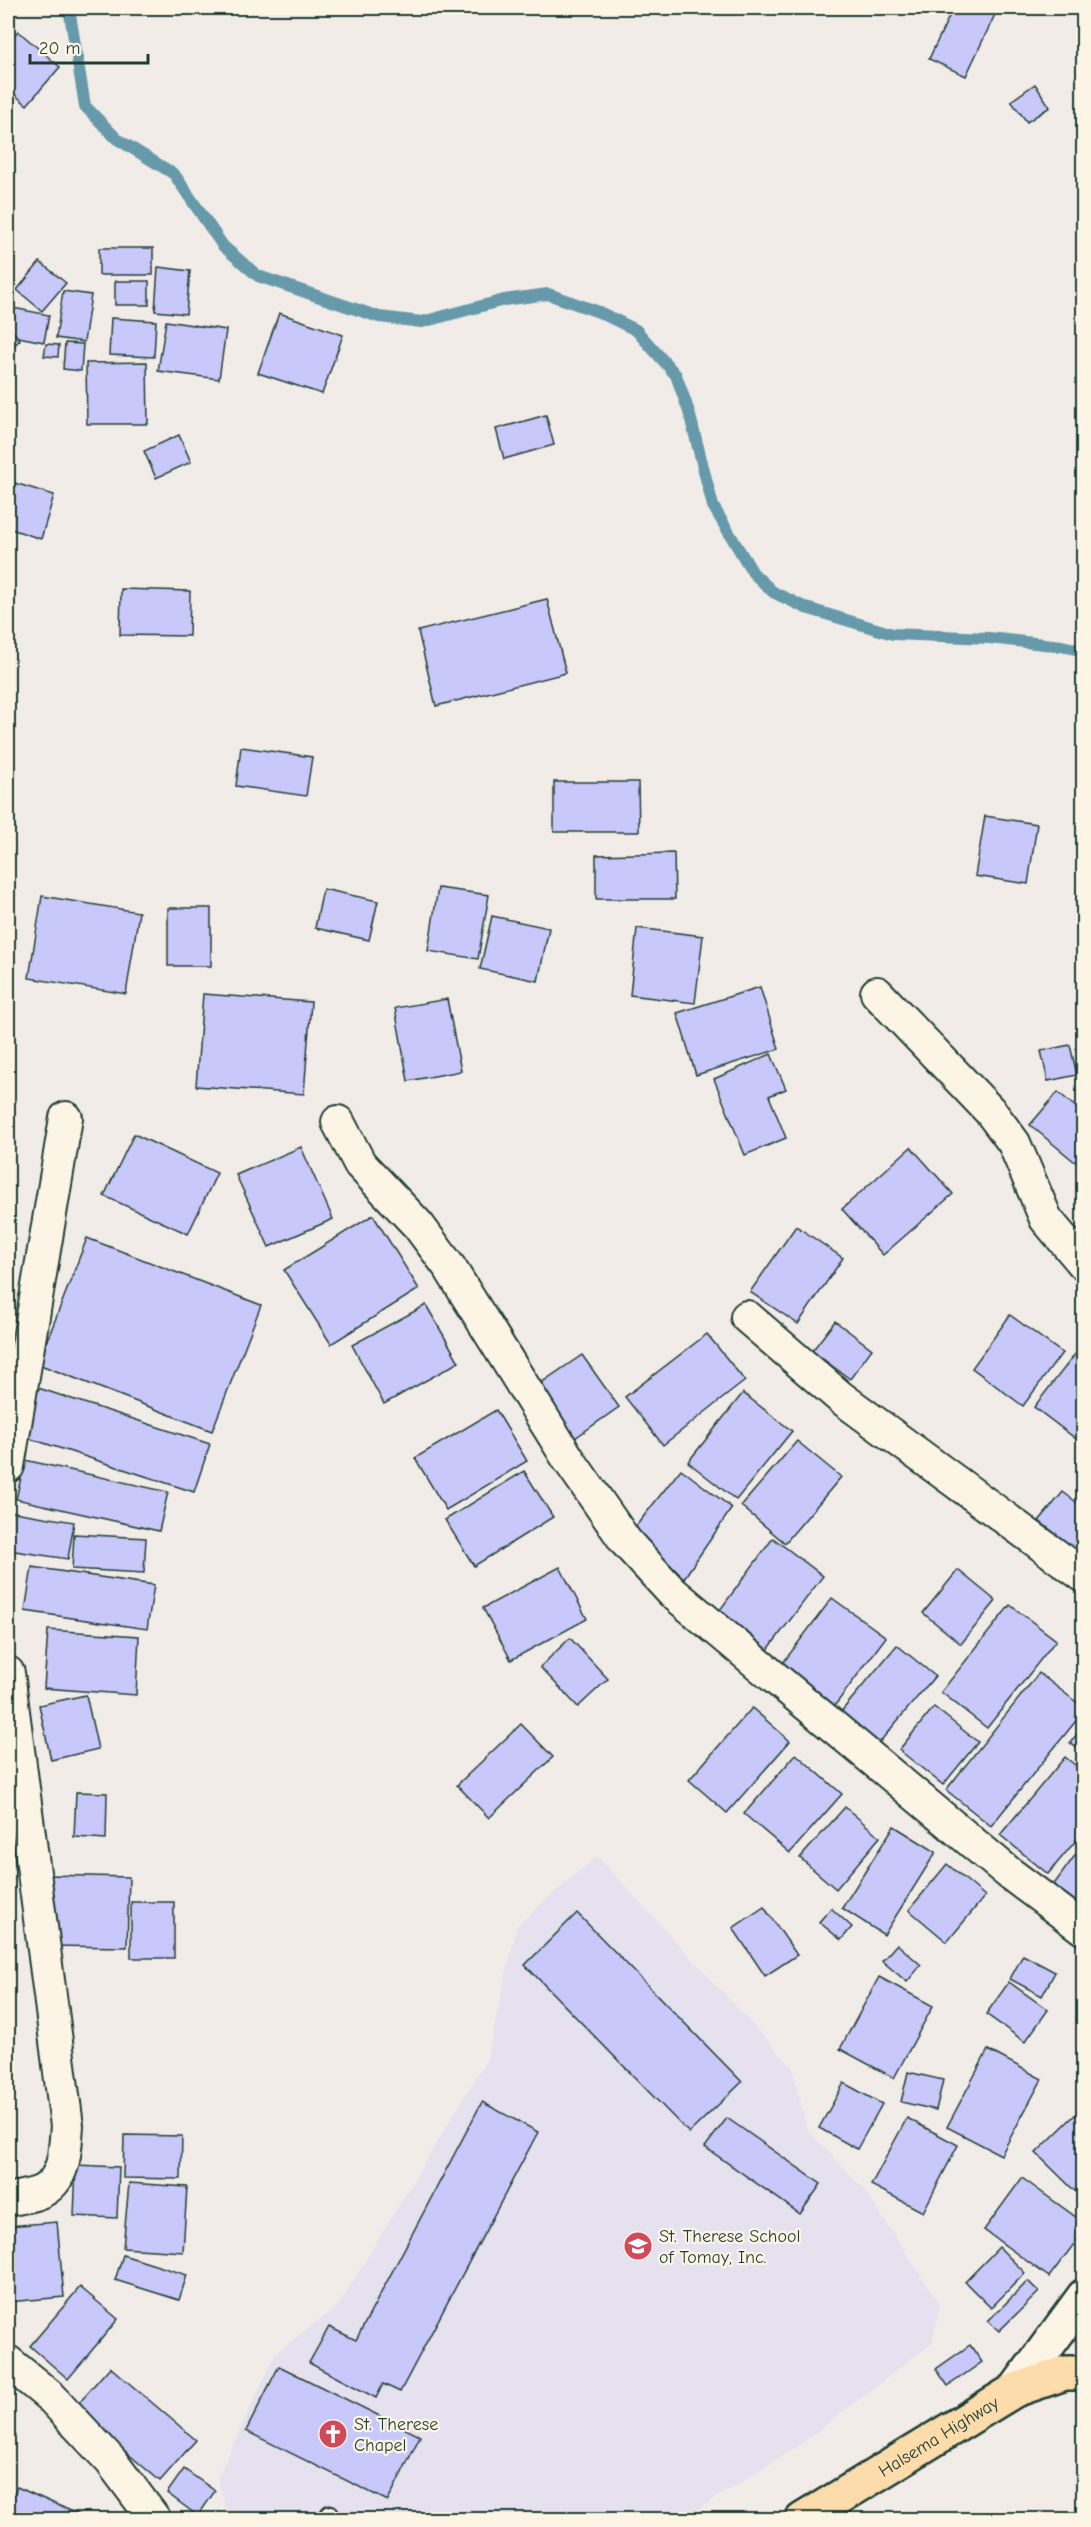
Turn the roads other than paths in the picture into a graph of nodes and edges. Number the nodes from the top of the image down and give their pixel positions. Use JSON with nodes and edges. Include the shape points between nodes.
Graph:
{"nodes":[{"id":1,"x":877,"y":993,"type":"dead end"},
{"id":2,"x":66,"y":1118,"type":"dead end"},
{"id":3,"x":338,"y":1122,"type":"dead end"},
{"id":4,"x":1082,"y":1259,"type":"edge"},
{"id":5,"x":747,"y":1317,"type":"dead end"},
{"id":6,"x":8,"y":1466,"type":"edge"},
{"id":7,"x":1083,"y":1576,"type":"edge"},
{"id":8,"x":8,"y":1673,"type":"edge"},
{"id":9,"x":1083,"y":1929,"type":"edge"},
{"id":10,"x":8,"y":2200,"type":"edge"},
{"id":11,"x":1083,"y":2296,"type":"edge"},
{"id":12,"x":8,"y":2362,"type":"edge"},
{"id":13,"x":1083,"y":2373,"type":"edge"},
{"id":14,"x":1015,"y":2390,"type":"junction"},
{"id":15,"x":155,"y":2520,"type":"edge"},
{"id":16,"x":802,"y":2520,"type":"edge"}],
"edges":[{"from":1,"to":4,"type":"street","via":[[990,1111],[1014,1143],[1046,1219]]},
{"from":2,"to":6,"type":"street"},
{"from":3,"to":9,"type":"street","via":[[360,1164],[418,1225],[450,1268],[569,1460],[626,1542],[664,1583],[1009,1873]]},
{"from":5,"to":7,"type":"street","via":[[840,1397]]},
{"from":8,"to":10,"type":"street","via":[[67,2126],[64,2158],[56,2180],[44,2191]]},
{"from":11,"to":14,"type":"street"},
{"from":12,"to":15,"type":"street","via":[[52,2398],[97,2445]]},
{"from":13,"to":14,"type":"highway","name":"Halsema Highway","via":[[1065,2373]]},
{"from":14,"to":16,"type":"highway","name":"Halsema Highway"}]}
